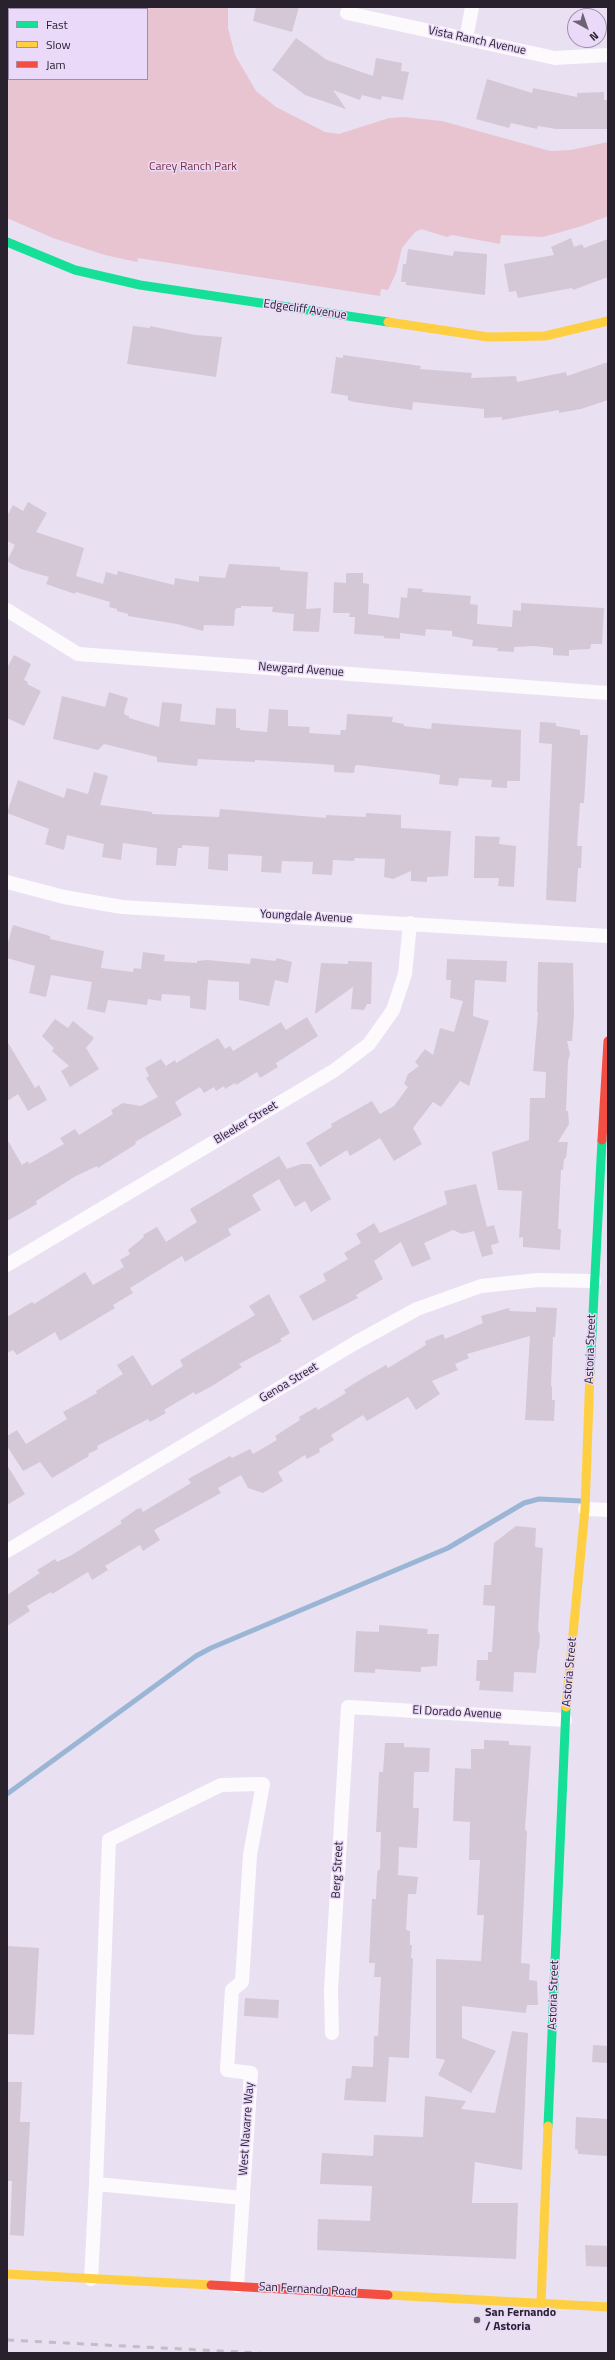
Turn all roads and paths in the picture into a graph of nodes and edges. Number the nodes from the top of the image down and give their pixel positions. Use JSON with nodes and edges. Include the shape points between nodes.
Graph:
{"nodes":[{"id":1,"x":472,"y":7,"type":"edge"},
{"id":2,"x":347,"y":13,"type":"dead end"},
{"id":3,"x":466,"y":39,"type":"junction"},
{"id":4,"x":608,"y":55,"type":"edge"},
{"id":5,"x":7,"y":242,"type":"edge"},
{"id":6,"x":608,"y":321,"type":"edge"},
{"id":7,"x":7,"y":610,"type":"edge"},
{"id":8,"x":608,"y":693,"type":"edge"},
{"id":9,"x":7,"y":882,"type":"edge"},
{"id":10,"x":410,"y":923,"type":"junction"},
{"id":11,"x":608,"y":936,"type":"edge"},
{"id":12,"x":608,"y":1041,"type":"edge"},
{"id":13,"x":7,"y":1265,"type":"edge"},
{"id":14,"x":594,"y":1281,"type":"junction"},
{"id":15,"x":584,"y":1509,"type":"junction"},
{"id":16,"x":608,"y":1510,"type":"edge"},
{"id":17,"x":7,"y":1551,"type":"edge"},
{"id":18,"x":348,"y":1707,"type":"joint"},
{"id":19,"x":565,"y":1720,"type":"junction"},
{"id":20,"x":332,"y":2033,"type":"dead end"},
{"id":21,"x":96,"y":2184,"type":"junction"},
{"id":22,"x":243,"y":2198,"type":"junction"},
{"id":23,"x":7,"y":2274,"type":"edge"},
{"id":24,"x":91,"y":2279,"type":"junction"},
{"id":25,"x":236,"y":2286,"type":"junction"},
{"id":26,"x":541,"y":2303,"type":"junction"},
{"id":27,"x":608,"y":2306,"type":"edge"}],
"edges":[{"from":1,"to":3,"type":"street"},
{"from":2,"to":3,"type":"street","name":"Vista Ranch Avenue"},
{"from":3,"to":4,"type":"street","name":"Vista Ranch Avenue","via":[[555,58]]},
{"from":5,"to":6,"type":"street","name":"Edgecliff Avenue","via":[[75,270],[140,286],[488,337],[545,336]]},
{"from":7,"to":8,"type":"street","name":"Newgard Avenue","via":[[78,654]]},
{"from":9,"to":10,"type":"street","name":"Youngdale Avenue","via":[[64,897],[122,907]]},
{"from":10,"to":11,"type":"street","name":"Youngdale Avenue"},
{"from":10,"to":13,"type":"street","name":"Bleeker Street","via":[[405,974],[393,1010],[369,1044],[334,1070]]},
{"from":12,"to":14,"type":"street","name":"Astoria Street"},
{"from":14,"to":15,"type":"street","name":"Astoria Street"},
{"from":14,"to":17,"type":"street","name":"Genoa Street","via":[[538,1280],[481,1286],[417,1309]]},
{"from":15,"to":16,"type":"street"},
{"from":15,"to":19,"type":"street","name":"Astoria Street"},
{"from":18,"to":19,"type":"street","name":"El Dorado Avenue"},
{"from":18,"to":20,"type":"street","name":"Berg Street","via":[[331,1990]]},
{"from":19,"to":26,"type":"street","name":"Astoria Street"},
{"from":21,"to":22,"type":"street"},
{"from":21,"to":22,"type":"street","name":"West Navarre Way","via":[[109,1840],[221,1785],[263,1784],[250,1855],[242,1982],[232,1990],[227,2070],[251,2073]]},
{"from":21,"to":24,"type":"street"},
{"from":22,"to":25,"type":"street","name":"West Navarre Way"},
{"from":23,"to":24,"type":"street","name":"San Fernando Road"},
{"from":24,"to":25,"type":"street","name":"San Fernando Road"},
{"from":25,"to":26,"type":"street","name":"San Fernando Road"},
{"from":26,"to":27,"type":"street","name":"San Fernando Road"}]}
